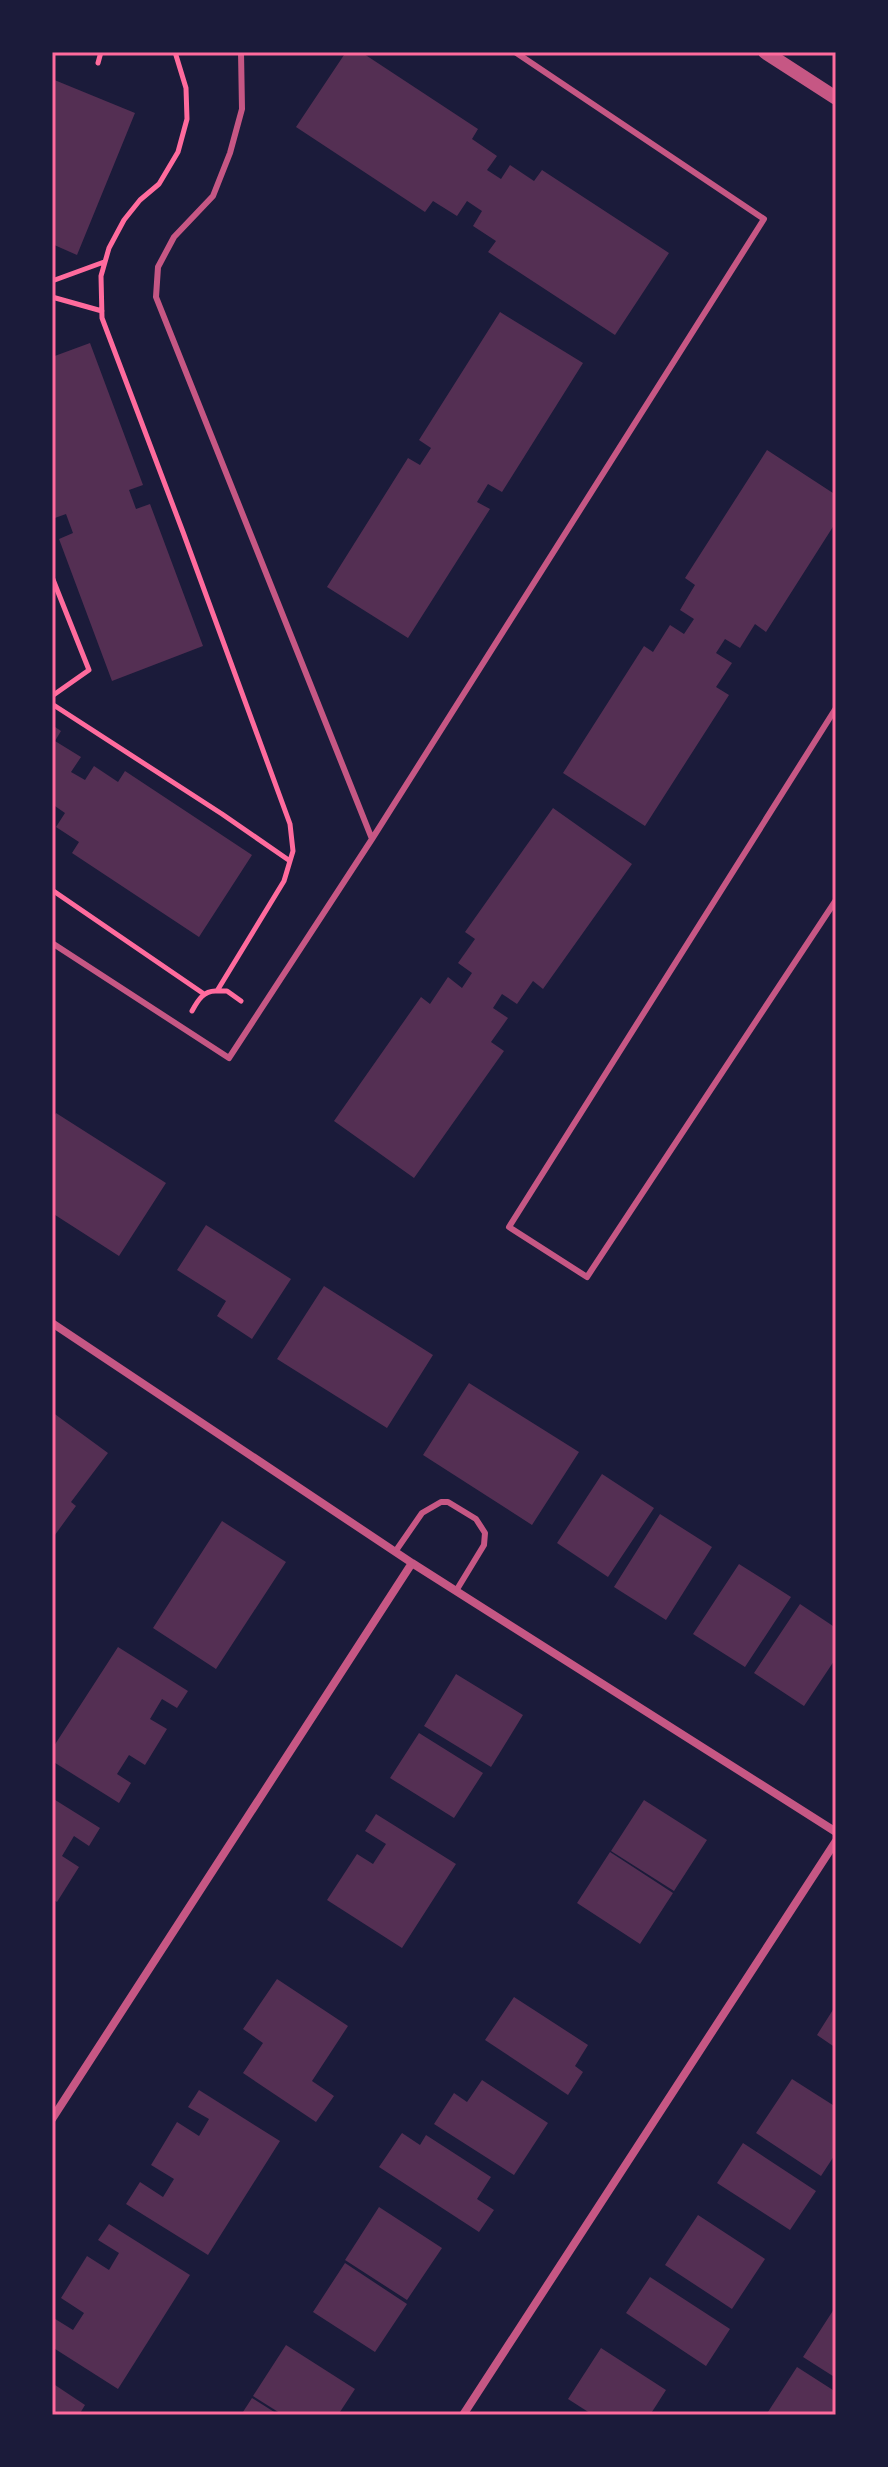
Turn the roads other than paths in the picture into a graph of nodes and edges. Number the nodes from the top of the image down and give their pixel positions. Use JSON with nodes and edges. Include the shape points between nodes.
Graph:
{"nodes":[{"id":1,"x":241,"y":52,"type":"edge"},
{"id":2,"x":515,"y":52,"type":"edge"},
{"id":3,"x":765,"y":52,"type":"edge"},
{"id":4,"x":836,"y":98,"type":"edge"},
{"id":5,"x":836,"y":708,"type":"edge"},
{"id":6,"x":372,"y":839,"type":"junction"},
{"id":7,"x":836,"y":900,"type":"edge"},
{"id":8,"x":52,"y":943,"type":"edge"},
{"id":9,"x":52,"y":1323,"type":"edge"},
{"id":10,"x":395,"y":1552,"type":"junction"},
{"id":11,"x":412,"y":1563,"type":"junction"},
{"id":12,"x":456,"y":1591,"type":"junction"},
{"id":13,"x":836,"y":1832,"type":"edge"},
{"id":14,"x":836,"y":1841,"type":"edge"},
{"id":15,"x":52,"y":2119,"type":"edge"},
{"id":16,"x":463,"y":2415,"type":"edge"}],
"edges":[{"from":1,"to":6,"type":"lane","via":[[242,109],[230,153],[213,196],[174,237],[158,267],[156,297]]},
{"from":2,"to":6,"type":"lane","via":[[764,219]]},
{"from":3,"to":4,"type":"street"},
{"from":5,"to":7,"type":"lane","via":[[509,1227],[587,1277]]},
{"from":6,"to":8,"type":"lane","via":[[229,1058]]},
{"from":9,"to":10,"type":"street"},
{"from":10,"to":11,"type":"street"},
{"from":10,"to":12,"type":"lane","via":[[431,1507],[448,1502],[476,1519],[485,1533],[484,1545]]},
{"from":11,"to":12,"type":"street"},
{"from":11,"to":15,"type":"street"},
{"from":12,"to":13,"type":"street"},
{"from":14,"to":16,"type":"street"}]}
